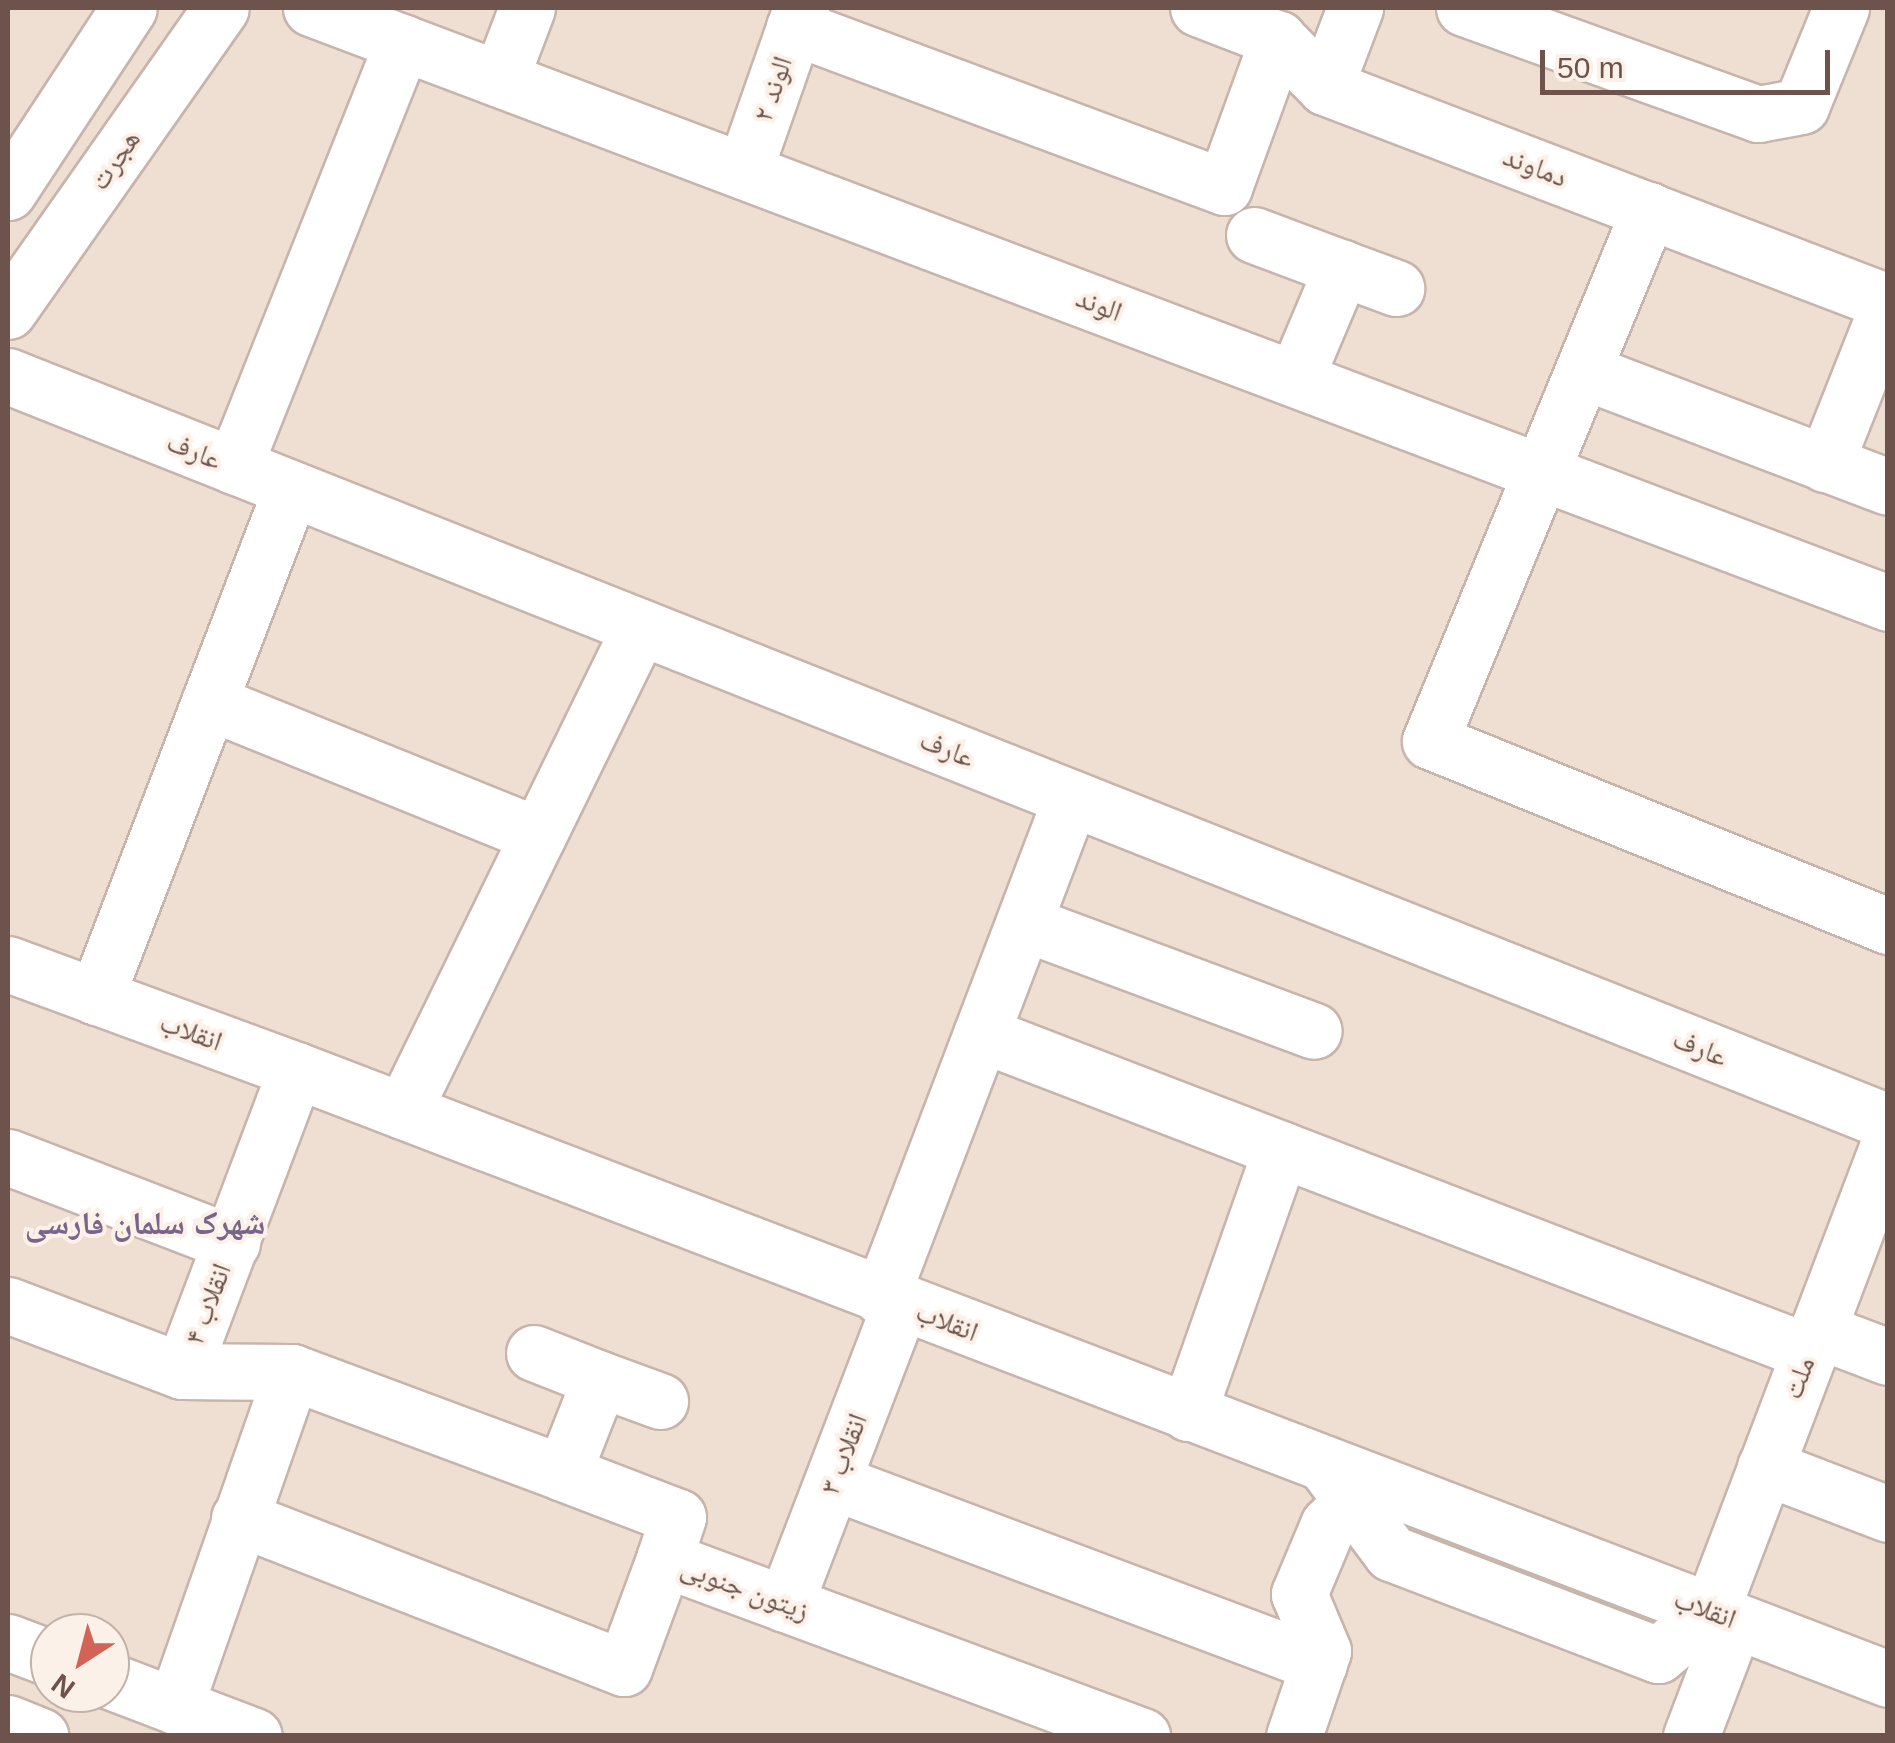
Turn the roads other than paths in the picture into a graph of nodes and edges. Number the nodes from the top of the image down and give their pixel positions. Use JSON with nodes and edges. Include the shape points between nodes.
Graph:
{"nodes":[{"id":1,"x":129,"y":8,"type":"edge"},
{"id":2,"x":220,"y":8,"type":"edge"},
{"id":3,"x":311,"y":8,"type":"edge"},
{"id":4,"x":526,"y":8,"type":"edge"},
{"id":5,"x":1198,"y":8,"type":"edge"},
{"id":6,"x":1355,"y":8,"type":"edge"},
{"id":7,"x":1464,"y":8,"type":"edge"},
{"id":8,"x":1841,"y":8,"type":"edge"},
{"id":9,"x":797,"y":17,"type":"edge"},
{"id":10,"x":1278,"y":39,"type":"junction"},
{"id":11,"x":403,"y":42,"type":"junction"},
{"id":12,"x":500,"y":79,"type":"junction"},
{"id":13,"x":79,"y":83,"type":"junction"},
{"id":14,"x":1325,"y":87,"type":"junction"},
{"id":15,"x":8,"y":120,"type":"edge"},
{"id":16,"x":744,"y":171,"type":"junction"},
{"id":17,"x":8,"y":192,"type":"edge"},
{"id":18,"x":1649,"y":210,"type":"junction"},
{"id":19,"x":1254,"y":235,"type":"dead end"},
{"id":20,"x":1342,"y":268,"type":"junction"},
{"id":21,"x":1396,"y":288,"type":"dead end"},
{"id":22,"x":1888,"y":303,"type":"edge"},
{"id":23,"x":8,"y":311,"type":"edge"},
{"id":24,"x":1584,"y":371,"type":"junction"},
{"id":25,"x":8,"y":376,"type":"edge"},
{"id":26,"x":1295,"y":379,"type":"junction"},
{"id":27,"x":1824,"y":464,"type":"junction"},
{"id":28,"x":234,"y":466,"type":"junction"},
{"id":29,"x":1541,"y":472,"type":"junction"},
{"id":30,"x":1888,"y":486,"type":"edge"},
{"id":31,"x":291,"y":489,"type":"junction"},
{"id":32,"x":1888,"y":603,"type":"edge"},
{"id":33,"x":640,"y":627,"type":"junction"},
{"id":34,"x":209,"y":702,"type":"junction"},
{"id":35,"x":1072,"y":798,"type":"junction"},
{"id":36,"x":538,"y":834,"type":"junction"},
{"id":37,"x":1024,"y":923,"type":"junction"},
{"id":38,"x":1888,"y":926,"type":"edge"},
{"id":39,"x":8,"y":964,"type":"edge"},
{"id":40,"x":96,"y":997,"type":"junction"},
{"id":41,"x":1314,"y":1031,"type":"dead end"},
{"id":42,"x":982,"y":1034,"type":"junction"},
{"id":43,"x":296,"y":1070,"type":"junction"},
{"id":44,"x":403,"y":1111,"type":"junction"},
{"id":45,"x":1888,"y":1122,"type":"edge"},
{"id":46,"x":1888,"y":1145,"type":"edge"},
{"id":47,"x":1281,"y":1149,"type":"junction"},
{"id":48,"x":8,"y":1157,"type":"edge"},
{"id":49,"x":232,"y":1243,"type":"junction"},
{"id":50,"x":890,"y":1300,"type":"junction"},
{"id":51,"x":8,"y":1305,"type":"edge"},
{"id":52,"x":1813,"y":1341,"type":"junction"},
{"id":53,"x":534,"y":1353,"type":"dead end"},
{"id":54,"x":1888,"y":1356,"type":"edge"},
{"id":55,"x":182,"y":1370,"type":"junction"},
{"id":56,"x":292,"y":1372,"type":"junction"},
{"id":57,"x":600,"y":1379,"type":"junction"},
{"id":58,"x":660,"y":1401,"type":"dead end"},
{"id":59,"x":1188,"y":1413,"type":"junction"},
{"id":60,"x":1765,"y":1467,"type":"junction"},
{"id":61,"x":563,"y":1472,"type":"junction"},
{"id":62,"x":834,"y":1482,"type":"junction"},
{"id":63,"x":1338,"y":1483,"type":"junction"},
{"id":64,"x":1888,"y":1514,"type":"edge"},
{"id":65,"x":238,"y":1518,"type":"junction"},
{"id":66,"x":664,"y":1560,"type":"junction"},
{"id":67,"x":785,"y":1604,"type":"junction"},
{"id":68,"x":1723,"y":1616,"type":"junction"},
{"id":69,"x":1319,"y":1664,"type":"junction"},
{"id":70,"x":1888,"y":1679,"type":"edge"},
{"id":71,"x":130,"y":1689,"type":"edge"},
{"id":72,"x":175,"y":1706,"type":"junction"},
{"id":73,"x":8,"y":1723,"type":"edge"},
{"id":74,"x":1077,"y":1724,"type":"edge"},
{"id":75,"x":251,"y":1735,"type":"edge"},
{"id":76,"x":41,"y":1736,"type":"edge"},
{"id":77,"x":1142,"y":1736,"type":"edge"},
{"id":78,"x":1294,"y":1736,"type":"edge"},
{"id":79,"x":1690,"y":1736,"type":"edge"}],
"edges":[{"from":1,"to":13,"type":"street"},
{"from":2,"to":23,"type":"street","name":"هجرت"},
{"from":3,"to":11,"type":"street","name":"الوند"},
{"from":4,"to":12,"type":"street"},
{"from":5,"to":10,"type":"street","name":"دماوند"},
{"from":6,"to":14,"type":"street"},
{"from":7,"to":8,"type":"street","via":[[1758,114],[1801,106]]},
{"from":9,"to":10,"type":"street","via":[[1224,188]]},
{"from":9,"to":16,"type":"street","name":"الوند ۲"},
{"from":10,"to":14,"type":"street","name":"دماوند"},
{"from":11,"to":12,"type":"street","name":"الوند"},
{"from":11,"to":28,"type":"street"},
{"from":12,"to":16,"type":"street","name":"الوند"},
{"from":13,"to":15,"type":"street"},
{"from":13,"to":17,"type":"street"},
{"from":14,"to":18,"type":"street","name":"دماوند"},
{"from":16,"to":26,"type":"street","name":"الوند"},
{"from":18,"to":22,"type":"street","name":"دماوند"},
{"from":18,"to":24,"type":"street"},
{"from":19,"to":20,"type":"street"},
{"from":20,"to":21,"type":"street"},
{"from":20,"to":26,"type":"street"},
{"from":22,"to":27,"type":"street"},
{"from":24,"to":27,"type":"street"},
{"from":24,"to":29,"type":"street"},
{"from":25,"to":28,"type":"street","name":"عارف"},
{"from":26,"to":29,"type":"street","name":"الوند"},
{"from":27,"to":30,"type":"street"},
{"from":28,"to":31,"type":"street","name":"عارف"},
{"from":29,"to":32,"type":"street","name":"الوند"},
{"from":29,"to":38,"type":"street","via":[[1430,741]]},
{"from":31,"to":33,"type":"street","name":"عارف"},
{"from":31,"to":34,"type":"street"},
{"from":33,"to":35,"type":"street","name":"عارف"},
{"from":33,"to":36,"type":"street"},
{"from":34,"to":36,"type":"street"},
{"from":34,"to":40,"type":"street"},
{"from":35,"to":37,"type":"street","name":"انقلاب ۳"},
{"from":35,"to":45,"type":"street","name":"عارف"},
{"from":36,"to":44,"type":"street"},
{"from":37,"to":41,"type":"street"},
{"from":37,"to":42,"type":"street","name":"انقلاب ۳"},
{"from":39,"to":40,"type":"street","name":"انقلاب"},
{"from":40,"to":43,"type":"street","name":"انقلاب"},
{"from":42,"to":47,"type":"street"},
{"from":42,"to":50,"type":"street","name":"انقلاب ۳"},
{"from":43,"to":44,"type":"street","name":"انقلاب"},
{"from":43,"to":49,"type":"street","name":"انقلاب ۴"},
{"from":44,"to":50,"type":"street","name":"انقلاب"},
{"from":46,"to":52,"type":"street","name":"ملت"},
{"from":47,"to":52,"type":"street"},
{"from":47,"to":59,"type":"street"},
{"from":48,"to":49,"type":"street"},
{"from":49,"to":55,"type":"street","name":"انقلاب ۴"},
{"from":50,"to":59,"type":"street","name":"انقلاب"},
{"from":50,"to":62,"type":"street","name":"انقلاب ۳"},
{"from":51,"to":55,"type":"street"},
{"from":52,"to":54,"type":"street"},
{"from":52,"to":60,"type":"street","name":"ملت"},
{"from":53,"to":57,"type":"street"},
{"from":55,"to":56,"type":"street","name":"زیتون جنوبی"},
{"from":56,"to":61,"type":"street","name":"زیتون جنوبی"},
{"from":56,"to":65,"type":"street"},
{"from":57,"to":58,"type":"street"},
{"from":57,"to":61,"type":"street"},
{"from":59,"to":63,"type":"street","name":"انقلاب"},
{"from":60,"to":64,"type":"street"},
{"from":60,"to":68,"type":"street","name":"ملت"},
{"from":61,"to":66,"type":"street","name":"زیتون جنوبی","via":[[678,1517]]},
{"from":62,"to":67,"type":"street","name":"انقلاب ۳"},
{"from":62,"to":69,"type":"street"},
{"from":63,"to":68,"type":"street","name":"انقلاب"},
{"from":63,"to":69,"type":"street","via":[[1299,1594],[1323,1651]]},
{"from":65,"to":66,"type":"street","via":[[624,1668]]},
{"from":65,"to":72,"type":"street"},
{"from":66,"to":67,"type":"street","name":"زیتون جنوبی"},
{"from":67,"to":74,"type":"street","name":"زیتون جنوبی"},
{"from":68,"to":70,"type":"street","name":"انقلاب"},
{"from":68,"to":79,"type":"street","name":"ملت"},
{"from":69,"to":78,"type":"street"},
{"from":71,"to":72,"type":"street"},
{"from":72,"to":75,"type":"street"},
{"from":73,"to":76,"type":"street"},
{"from":74,"to":77,"type":"street","name":"زیتون جنوبی"}]}
